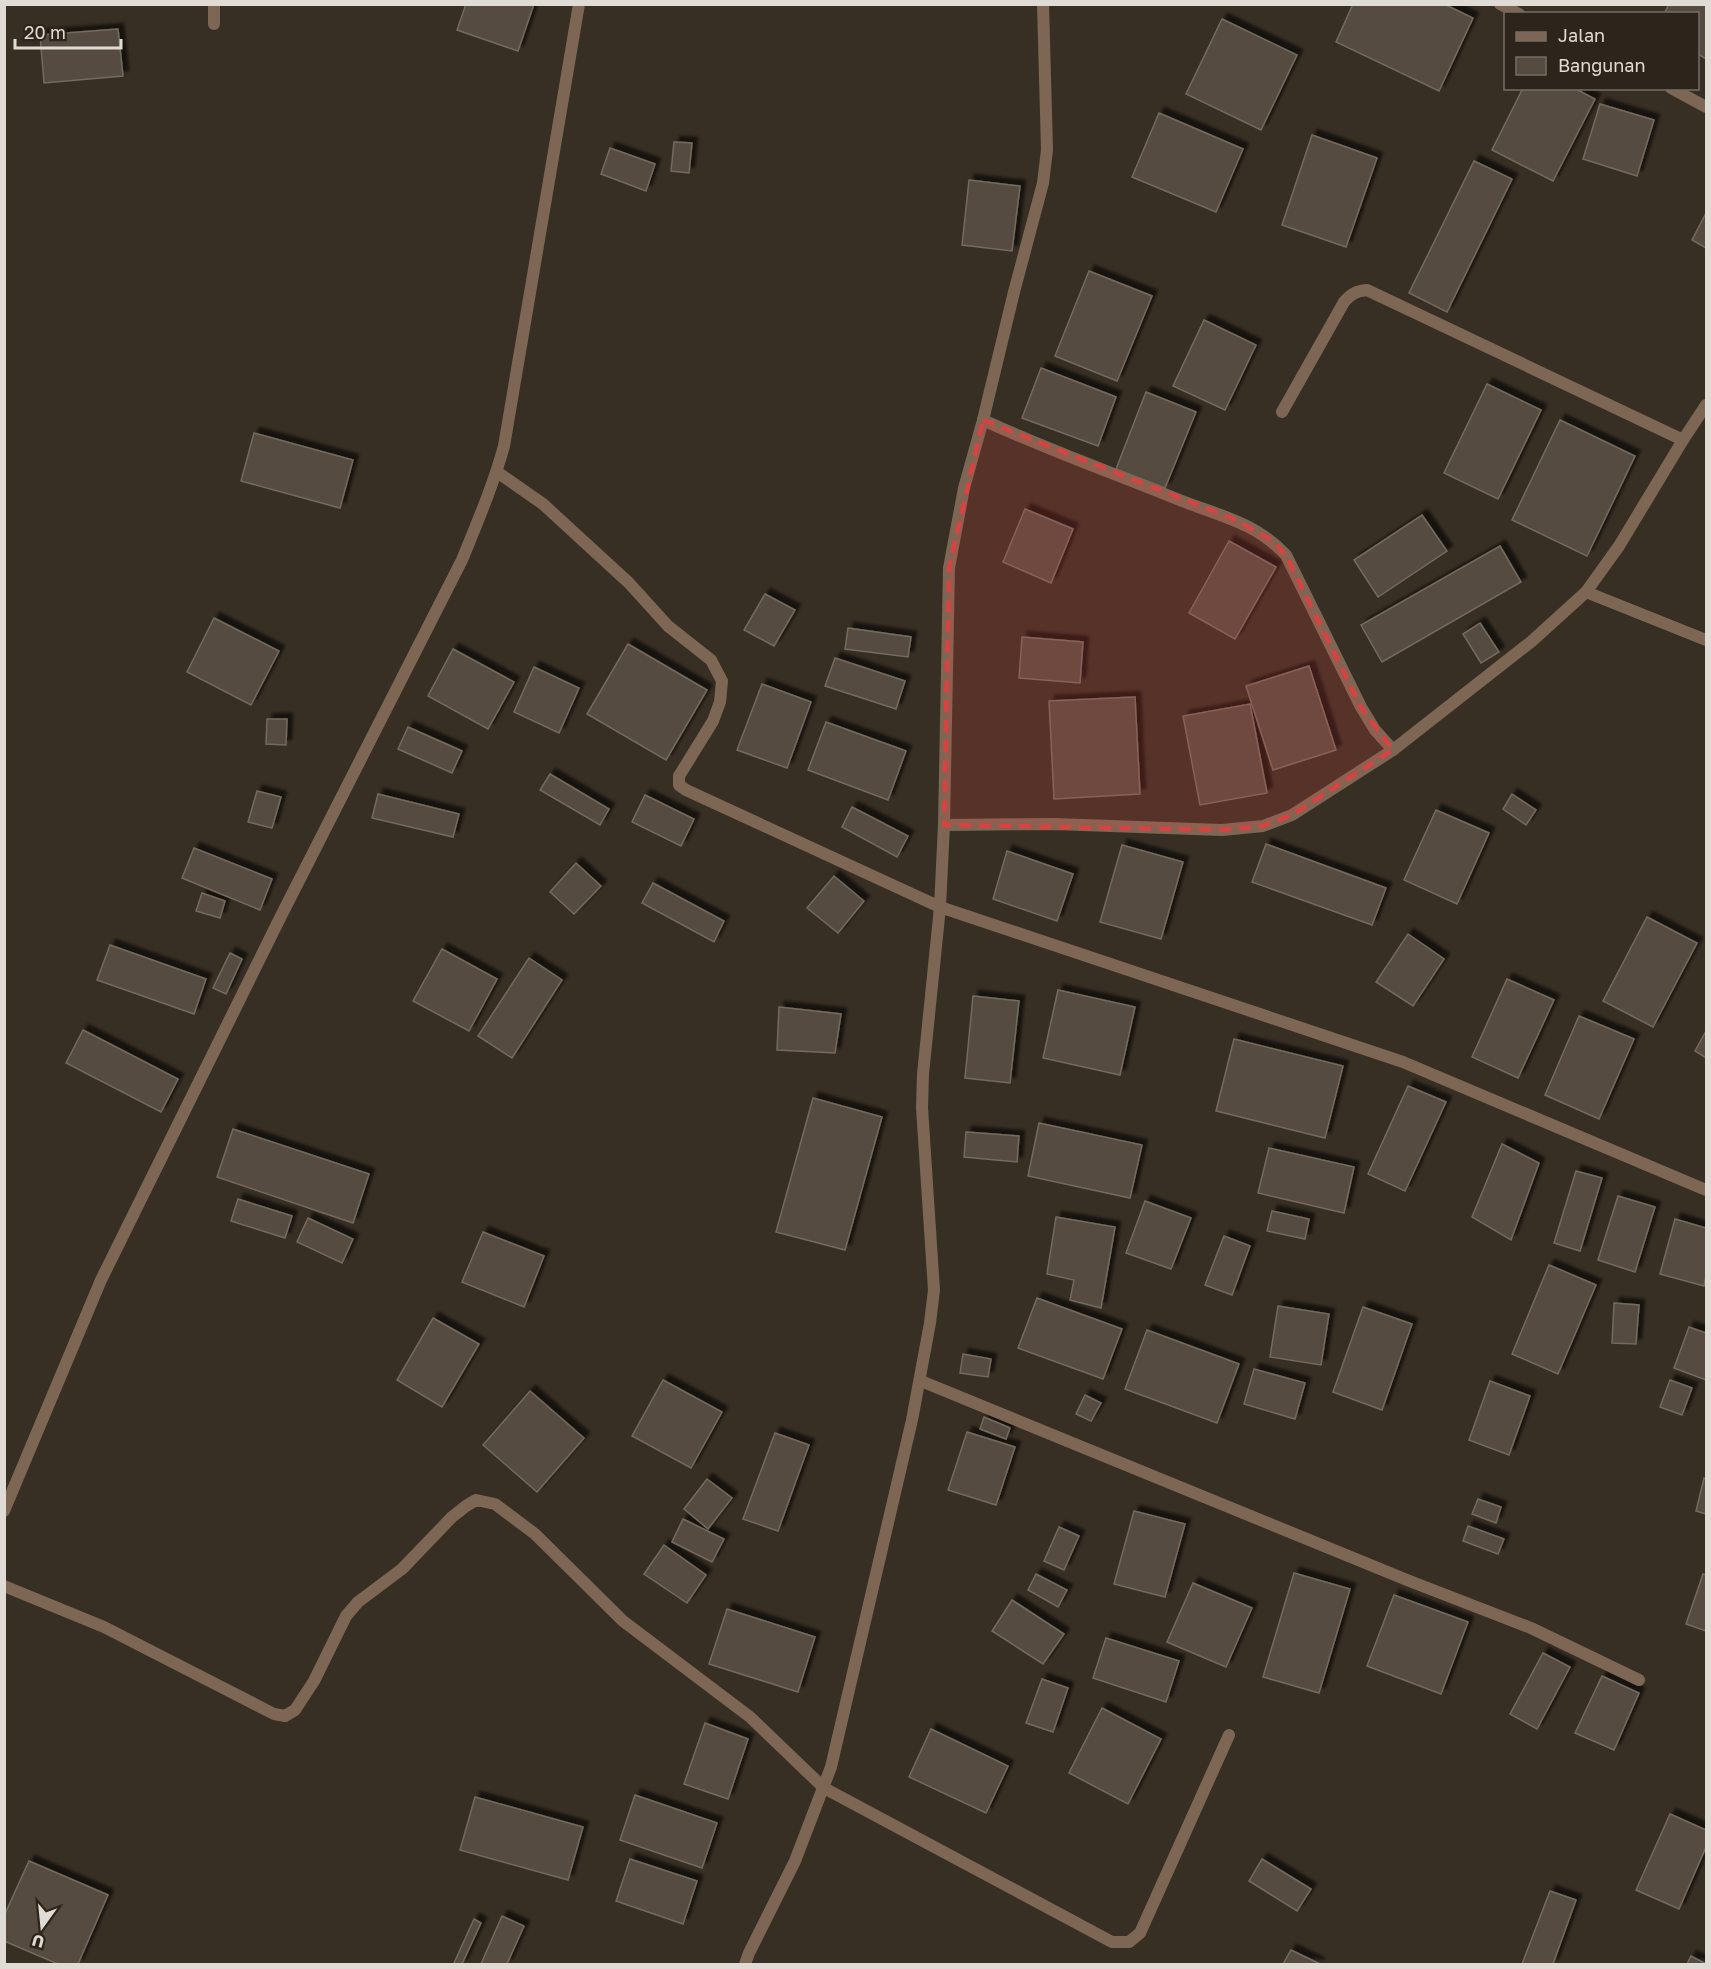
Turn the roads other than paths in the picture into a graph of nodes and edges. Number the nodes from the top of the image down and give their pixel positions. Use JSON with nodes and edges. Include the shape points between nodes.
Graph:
{"nodes":[{"id":1,"x":214,"y":4,"type":"edge"},
{"id":2,"x":579,"y":4,"type":"edge"},
{"id":3,"x":1043,"y":4,"type":"edge"},
{"id":4,"x":1500,"y":4,"type":"edge"},
{"id":5,"x":1515,"y":12,"type":"edge"},
{"id":6,"x":214,"y":24,"type":"dead end"},
{"id":7,"x":1675,"y":90,"type":"edge"},
{"id":8,"x":1707,"y":107,"type":"edge"},
{"id":9,"x":1707,"y":405,"type":"edge"},
{"id":10,"x":1282,"y":412,"type":"dead end"},
{"id":11,"x":983,"y":420,"type":"junction"},
{"id":12,"x":1683,"y":440,"type":"junction"},
{"id":13,"x":497,"y":472,"type":"junction"},
{"id":14,"x":1586,"y":592,"type":"junction"},
{"id":15,"x":1707,"y":640,"type":"edge"},
{"id":16,"x":1393,"y":750,"type":"junction"},
{"id":17,"x":944,"y":825,"type":"junction"},
{"id":18,"x":940,"y":907,"type":"junction"},
{"id":19,"x":1707,"y":1190,"type":"edge"},
{"id":20,"x":921,"y":1381,"type":"junction"},
{"id":21,"x":4,"y":1511,"type":"edge"},
{"id":22,"x":4,"y":1586,"type":"edge"},
{"id":23,"x":1639,"y":1680,"type":"dead end"},
{"id":24,"x":1229,"y":1735,"type":"dead end"},
{"id":25,"x":824,"y":1788,"type":"junction"},
{"id":26,"x":745,"y":1965,"type":"edge"}],
"edges":[{"from":1,"to":6,"type":"street"},
{"from":2,"to":13,"type":"street"},
{"from":3,"to":11,"type":"street","via":[[1047,150],[1043,183]]},
{"from":4,"to":5,"type":"street"},
{"from":7,"to":8,"type":"street"},
{"from":9,"to":12,"type":"street"},
{"from":10,"to":12,"type":"street","via":[[1344,302],[1350,295],[1367,290]]},
{"from":11,"to":16,"type":"street","via":[[1234,519],[1272,540],[1286,555],[1370,723]]},
{"from":11,"to":17,"type":"street","via":[[964,488],[949,568]]},
{"from":12,"to":14,"type":"street","via":[[1619,546]]},
{"from":13,"to":18,"type":"street","via":[[543,504],[629,583],[669,626],[711,660],[722,681],[720,702],[713,721],[679,776],[679,785]]},
{"from":13,"to":21,"type":"street","via":[[462,560],[101,1280]]},
{"from":14,"to":15,"type":"street"},
{"from":14,"to":16,"type":"street","via":[[1532,642]]},
{"from":16,"to":17,"type":"street","via":[[1292,815],[1263,826],[1222,830]]},
{"from":17,"to":18,"type":"street"},
{"from":18,"to":19,"type":"street","via":[[1403,1062]]},
{"from":18,"to":20,"type":"street","via":[[923,1074],[934,1290]]},
{"from":20,"to":23,"type":"street","via":[[1531,1628]]},
{"from":20,"to":25,"type":"street"},
{"from":22,"to":25,"type":"street","via":[[104,1627],[274,1714],[285,1716],[295,1710],[314,1682],[346,1616],[358,1602],[402,1569],[466,1506],[476,1500],[495,1504],[535,1534],[623,1621],[750,1717]]},
{"from":24,"to":25,"type":"street","via":[[1140,1933],[1129,1942],[1112,1942]]},
{"from":25,"to":26,"type":"street","via":[[795,1861]]}]}
